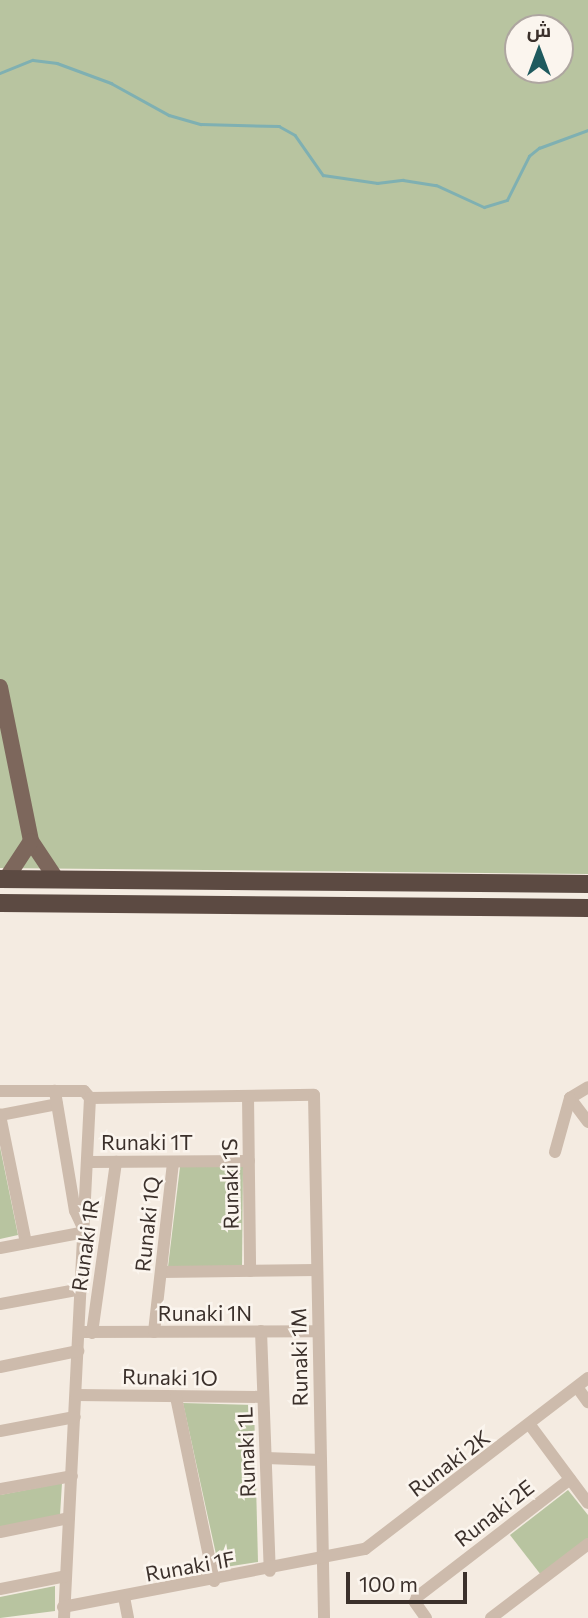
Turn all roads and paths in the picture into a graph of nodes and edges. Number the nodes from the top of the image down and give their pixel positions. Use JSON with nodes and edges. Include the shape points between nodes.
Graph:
{"nodes":[{"id":1,"x":0,"y":687,"type":"edge"},
{"id":2,"x":31,"y":841,"type":"junction"},
{"id":3,"x":3,"y":879,"type":"edge"},
{"id":4,"x":57,"y":880,"type":"junction"},
{"id":5,"x":472,"y":884,"type":"junction"},
{"id":6,"x":588,"y":884,"type":"edge"},
{"id":7,"x":0,"y":903,"type":"edge"},
{"id":8,"x":472,"y":907,"type":"junction"},
{"id":9,"x":588,"y":908,"type":"edge"},
{"id":10,"x":588,"y":1087,"type":"edge"},
{"id":11,"x":0,"y":1091,"type":"edge"},
{"id":12,"x":248,"y":1096,"type":"junction"},
{"id":13,"x":56,"y":1098,"type":"junction"},
{"id":14,"x":90,"y":1098,"type":"junction"},
{"id":15,"x":570,"y":1098,"type":"junction"},
{"id":16,"x":588,"y":1122,"type":"edge"},
{"id":17,"x":555,"y":1152,"type":"dead end"},
{"id":18,"x":173,"y":1161,"type":"junction"},
{"id":19,"x":249,"y":1161,"type":"junction"},
{"id":20,"x":89,"y":1162,"type":"junction"},
{"id":21,"x":116,"y":1162,"type":"junction"},
{"id":22,"x":85,"y":1232,"type":"junction"},
{"id":23,"x":26,"y":1243,"type":"junction"},
{"id":24,"x":0,"y":1248,"type":"edge"},
{"id":25,"x":317,"y":1270,"type":"junction"},
{"id":26,"x":250,"y":1271,"type":"junction"},
{"id":27,"x":161,"y":1272,"type":"junction"},
{"id":28,"x":82,"y":1289,"type":"junction"},
{"id":29,"x":0,"y":1304,"type":"edge"},
{"id":30,"x":261,"y":1331,"type":"junction"},
{"id":31,"x":318,"y":1331,"type":"junction"},
{"id":32,"x":86,"y":1332,"type":"junction"},
{"id":33,"x":154,"y":1332,"type":"junction"},
{"id":34,"x":78,"y":1351,"type":"junction"},
{"id":35,"x":0,"y":1367,"type":"edge"},
{"id":36,"x":588,"y":1378,"type":"edge"},
{"id":37,"x":577,"y":1387,"type":"junction"},
{"id":38,"x":76,"y":1395,"type":"junction"},
{"id":39,"x":176,"y":1397,"type":"junction"},
{"id":40,"x":263,"y":1397,"type":"junction"},
{"id":41,"x":588,"y":1402,"type":"edge"},
{"id":42,"x":75,"y":1417,"type":"junction"},
{"id":43,"x":530,"y":1425,"type":"junction"},
{"id":44,"x":0,"y":1430,"type":"edge"},
{"id":45,"x":266,"y":1458,"type":"junction"},
{"id":46,"x":321,"y":1460,"type":"junction"},
{"id":47,"x":72,"y":1476,"type":"junction"},
{"id":48,"x":570,"y":1479,"type":"junction"},
{"id":49,"x":0,"y":1489,"type":"edge"},
{"id":50,"x":588,"y":1503,"type":"edge"},
{"id":51,"x":69,"y":1518,"type":"junction"},
{"id":52,"x":0,"y":1532,"type":"edge"},
{"id":53,"x":588,"y":1544,"type":"edge"},
{"id":54,"x":323,"y":1560,"type":"junction"},
{"id":55,"x":270,"y":1571,"type":"junction"},
{"id":56,"x":66,"y":1576,"type":"junction"},
{"id":57,"x":214,"y":1581,"type":"junction"},
{"id":58,"x":0,"y":1589,"type":"edge"},
{"id":59,"x":124,"y":1597,"type":"junction"},
{"id":60,"x":64,"y":1613,"type":"edge"},
{"id":61,"x":128,"y":1618,"type":"edge"},
{"id":62,"x":324,"y":1618,"type":"edge"},
{"id":63,"x":426,"y":1618,"type":"edge"},
{"id":64,"x":491,"y":1618,"type":"edge"}],
"edges":[{"from":1,"to":2,"type":"main road"},
{"from":2,"to":3,"type":"main road"},
{"from":2,"to":4,"type":"main road"},
{"from":3,"to":4,"type":"highway"},
{"from":4,"to":5,"type":"highway"},
{"from":5,"to":6,"type":"highway"},
{"from":5,"to":8,"type":"highway","via":[[467,896]]},
{"from":7,"to":8,"type":"highway"},
{"from":8,"to":9,"type":"highway"},
{"from":10,"to":15,"type":"street"},
{"from":11,"to":13,"type":"street"},
{"from":12,"to":14,"type":"street"},
{"from":12,"to":19,"type":"street","name":"Runaki 1S"},
{"from":12,"to":25,"type":"street","name":"Runaki 1M","via":[[313,1095]]},
{"from":13,"to":14,"type":"street","via":[[84,1091]]},
{"from":13,"to":22,"type":"street","via":[[75,1211]]},
{"from":13,"to":23,"type":"street","via":[[0,1115]]},
{"from":14,"to":20,"type":"street"},
{"from":15,"to":16,"type":"street"},
{"from":15,"to":17,"type":"street"},
{"from":18,"to":19,"type":"street","name":"Runaki 1T"},
{"from":18,"to":21,"type":"street","name":"Runaki 1T"},
{"from":18,"to":27,"type":"street","name":"Runaki 1Q"},
{"from":19,"to":26,"type":"street","name":"Runaki 1S"},
{"from":20,"to":21,"type":"street","name":"Runaki 1T"},
{"from":20,"to":22,"type":"street"},
{"from":21,"to":32,"type":"street","name":"Runaki 1R"},
{"from":22,"to":23,"type":"street"},
{"from":22,"to":28,"type":"street"},
{"from":23,"to":24,"type":"street"},
{"from":25,"to":26,"type":"street"},
{"from":25,"to":31,"type":"street","name":"Runaki 1M"},
{"from":26,"to":27,"type":"street"},
{"from":27,"to":33,"type":"street","name":"Runaki 1Q"},
{"from":28,"to":29,"type":"street"},
{"from":28,"to":32,"type":"street"},
{"from":30,"to":31,"type":"street","name":"Runaki 1N"},
{"from":30,"to":33,"type":"street","name":"Runaki 1N"},
{"from":30,"to":40,"type":"street","name":"Runaki 1L"},
{"from":31,"to":46,"type":"street","name":"Runaki 1M"},
{"from":32,"to":33,"type":"street","name":"Runaki 1N"},
{"from":32,"to":34,"type":"street"},
{"from":34,"to":35,"type":"street"},
{"from":34,"to":38,"type":"street"},
{"from":36,"to":37,"type":"street","name":"Runaki 2K"},
{"from":37,"to":41,"type":"street"},
{"from":37,"to":43,"type":"street","name":"Runaki 2K"},
{"from":38,"to":39,"type":"street","name":"Runaki 1O"},
{"from":38,"to":42,"type":"street"},
{"from":39,"to":40,"type":"street","name":"Runaki 1O"},
{"from":39,"to":57,"type":"street"},
{"from":40,"to":45,"type":"street","name":"Runaki 1L"},
{"from":42,"to":44,"type":"street"},
{"from":42,"to":47,"type":"street"},
{"from":43,"to":48,"type":"street"},
{"from":43,"to":54,"type":"street","name":"Runaki 2K","via":[[365,1549]]},
{"from":45,"to":46,"type":"street"},
{"from":45,"to":55,"type":"street","name":"Runaki 1L"},
{"from":46,"to":54,"type":"street","name":"Runaki 1M"},
{"from":47,"to":49,"type":"street"},
{"from":47,"to":51,"type":"street"},
{"from":48,"to":50,"type":"street"},
{"from":48,"to":63,"type":"street","name":"Runaki 2E","via":[[417,1597]]},
{"from":51,"to":52,"type":"street"},
{"from":51,"to":56,"type":"street"},
{"from":53,"to":64,"type":"street"},
{"from":54,"to":55,"type":"street","name":"Runaki 1F"},
{"from":54,"to":62,"type":"street","name":"Runaki 1M"},
{"from":55,"to":57,"type":"street","name":"Runaki 1F"},
{"from":56,"to":58,"type":"street"},
{"from":56,"to":60,"type":"street"},
{"from":57,"to":59,"type":"street","name":"Runaki 1F"},
{"from":59,"to":60,"type":"street","name":"Runaki 1F"},
{"from":59,"to":61,"type":"street"}]}
